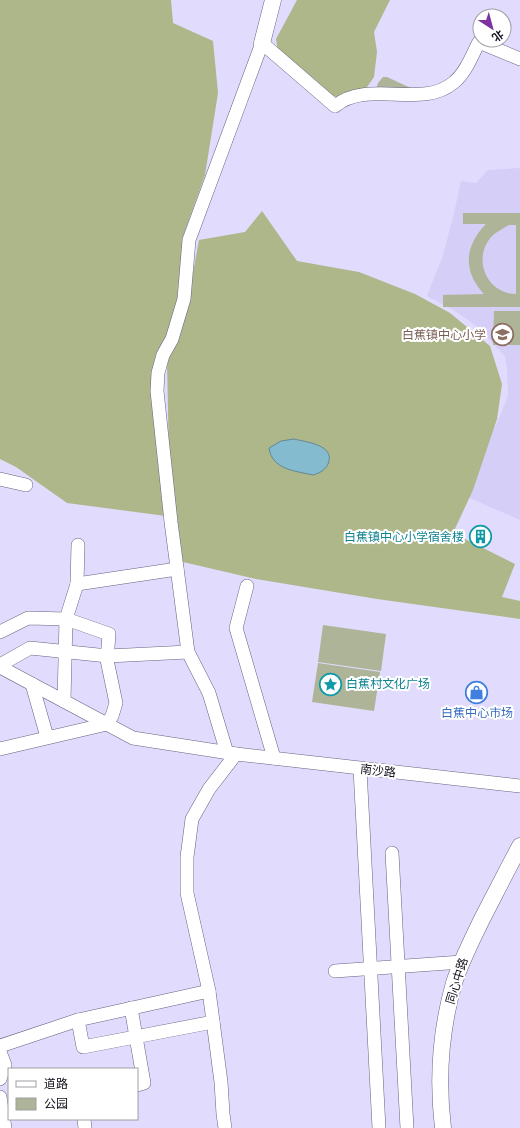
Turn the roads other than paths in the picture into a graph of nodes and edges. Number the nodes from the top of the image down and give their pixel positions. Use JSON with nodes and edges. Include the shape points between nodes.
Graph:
{"nodes":[{"id":1,"x":273,"y":0,"type":"edge"},
{"id":2,"x":262,"y":43,"type":"junction"},
{"id":3,"x":520,"y":58,"type":"edge"},
{"id":4,"x":0,"y":479,"type":"edge"},
{"id":5,"x":26,"y":485,"type":"dead end"},
{"id":6,"x":78,"y":545,"type":"dead end"},
{"id":7,"x":177,"y":569,"type":"junction"},
{"id":8,"x":78,"y":584,"type":"junction"},
{"id":9,"x":247,"y":586,"type":"dead end"},
{"id":10,"x":66,"y":619,"type":"junction"},
{"id":11,"x":0,"y":632,"type":"edge"},
{"id":12,"x":65,"y":652,"type":"junction"},
{"id":13,"x":188,"y":652,"type":"junction"},
{"id":14,"x":108,"y":656,"type":"junction"},
{"id":15,"x":0,"y":666,"type":"edge"},
{"id":16,"x":32,"y":684,"type":"junction"},
{"id":17,"x":64,"y":701,"type":"junction"},
{"id":18,"x":107,"y":724,"type":"junction"},
{"id":19,"x":47,"y":737,"type":"junction"},
{"id":20,"x":0,"y":749,"type":"edge"},
{"id":21,"x":232,"y":753,"type":"junction"},
{"id":22,"x":274,"y":758,"type":"junction"},
{"id":23,"x":360,"y":769,"type":"junction"},
{"id":24,"x":520,"y":786,"type":"edge"},
{"id":25,"x":520,"y":846,"type":"edge"},
{"id":26,"x":392,"y":853,"type":"dead end"},
{"id":27,"x":462,"y":962,"type":"junction"},
{"id":28,"x":398,"y":967,"type":"junction"},
{"id":29,"x":371,"y":969,"type":"junction"},
{"id":30,"x":335,"y":972,"type":"dead end"},
{"id":31,"x":208,"y":991,"type":"junction"},
{"id":32,"x":131,"y":1008,"type":"junction"},
{"id":33,"x":78,"y":1020,"type":"junction"},
{"id":34,"x":213,"y":1022,"type":"junction"},
{"id":35,"x":136,"y":1037,"type":"junction"},
{"id":36,"x":0,"y":1046,"type":"edge"},
{"id":37,"x":0,"y":1052,"type":"edge"},
{"id":38,"x":0,"y":1079,"type":"edge"},
{"id":39,"x":138,"y":1085,"type":"edge"},
{"id":40,"x":0,"y":1097,"type":"edge"},
{"id":41,"x":4,"y":1128,"type":"edge"},
{"id":42,"x":225,"y":1128,"type":"edge"},
{"id":43,"x":380,"y":1128,"type":"edge"},
{"id":44,"x":407,"y":1128,"type":"edge"},
{"id":45,"x":443,"y":1128,"type":"edge"}],
"edges":[{"from":1,"to":2,"type":"street"},
{"from":2,"to":3,"type":"street","via":[[335,106],[362,94],[425,94],[440,90],[453,84],[459,77],[479,42]]},
{"from":2,"to":7,"type":"street","via":[[189,240],[184,299],[158,373],[157,391]]},
{"from":4,"to":5,"type":"street"},
{"from":6,"to":8,"type":"street"},
{"from":7,"to":8,"type":"street"},
{"from":7,"to":13,"type":"street"},
{"from":8,"to":10,"type":"street"},
{"from":9,"to":22,"type":"street","via":[[236,628]]},
{"from":10,"to":11,"type":"street","via":[[28,618]]},
{"from":10,"to":12,"type":"street"},
{"from":10,"to":14,"type":"street","via":[[109,634]]},
{"from":12,"to":14,"type":"street"},
{"from":12,"to":15,"type":"street","via":[[30,648]]},
{"from":12,"to":17,"type":"street"},
{"from":13,"to":14,"type":"street"},
{"from":13,"to":21,"type":"street","via":[[209,693]]},
{"from":14,"to":18,"type":"street","via":[[116,703]]},
{"from":15,"to":16,"type":"street","name":"南沙路"},
{"from":16,"to":17,"type":"street","name":"南沙路"},
{"from":16,"to":19,"type":"street"},
{"from":17,"to":18,"type":"street","name":"南沙路"},
{"from":18,"to":19,"type":"street"},
{"from":18,"to":21,"type":"street","name":"南沙路","via":[[134,738]]},
{"from":19,"to":20,"type":"street"},
{"from":21,"to":22,"type":"street","name":"南沙路"},
{"from":21,"to":31,"type":"street","via":[[192,819],[186,857],[187,893]]},
{"from":22,"to":23,"type":"street","name":"南沙路"},
{"from":23,"to":24,"type":"street","name":"南沙路"},
{"from":23,"to":29,"type":"street"},
{"from":25,"to":27,"type":"street","name":"同心中路"},
{"from":26,"to":28,"type":"street"},
{"from":27,"to":28,"type":"street"},
{"from":27,"to":45,"type":"street","name":"同心中路","via":[[454,982],[440,1063]]},
{"from":28,"to":29,"type":"street"},
{"from":28,"to":44,"type":"street"},
{"from":29,"to":30,"type":"street"},
{"from":29,"to":43,"type":"street"},
{"from":31,"to":32,"type":"street"},
{"from":31,"to":34,"type":"street"},
{"from":32,"to":33,"type":"street"},
{"from":32,"to":35,"type":"street"},
{"from":33,"to":35,"type":"street","via":[[83,1047]]},
{"from":33,"to":36,"type":"street"},
{"from":34,"to":35,"type":"street"},
{"from":34,"to":42,"type":"street"},
{"from":35,"to":39,"type":"street","via":[[144,1083]]},
{"from":37,"to":38,"type":"street","via":[[5,1066]]},
{"from":40,"to":41,"type":"street"}]}
